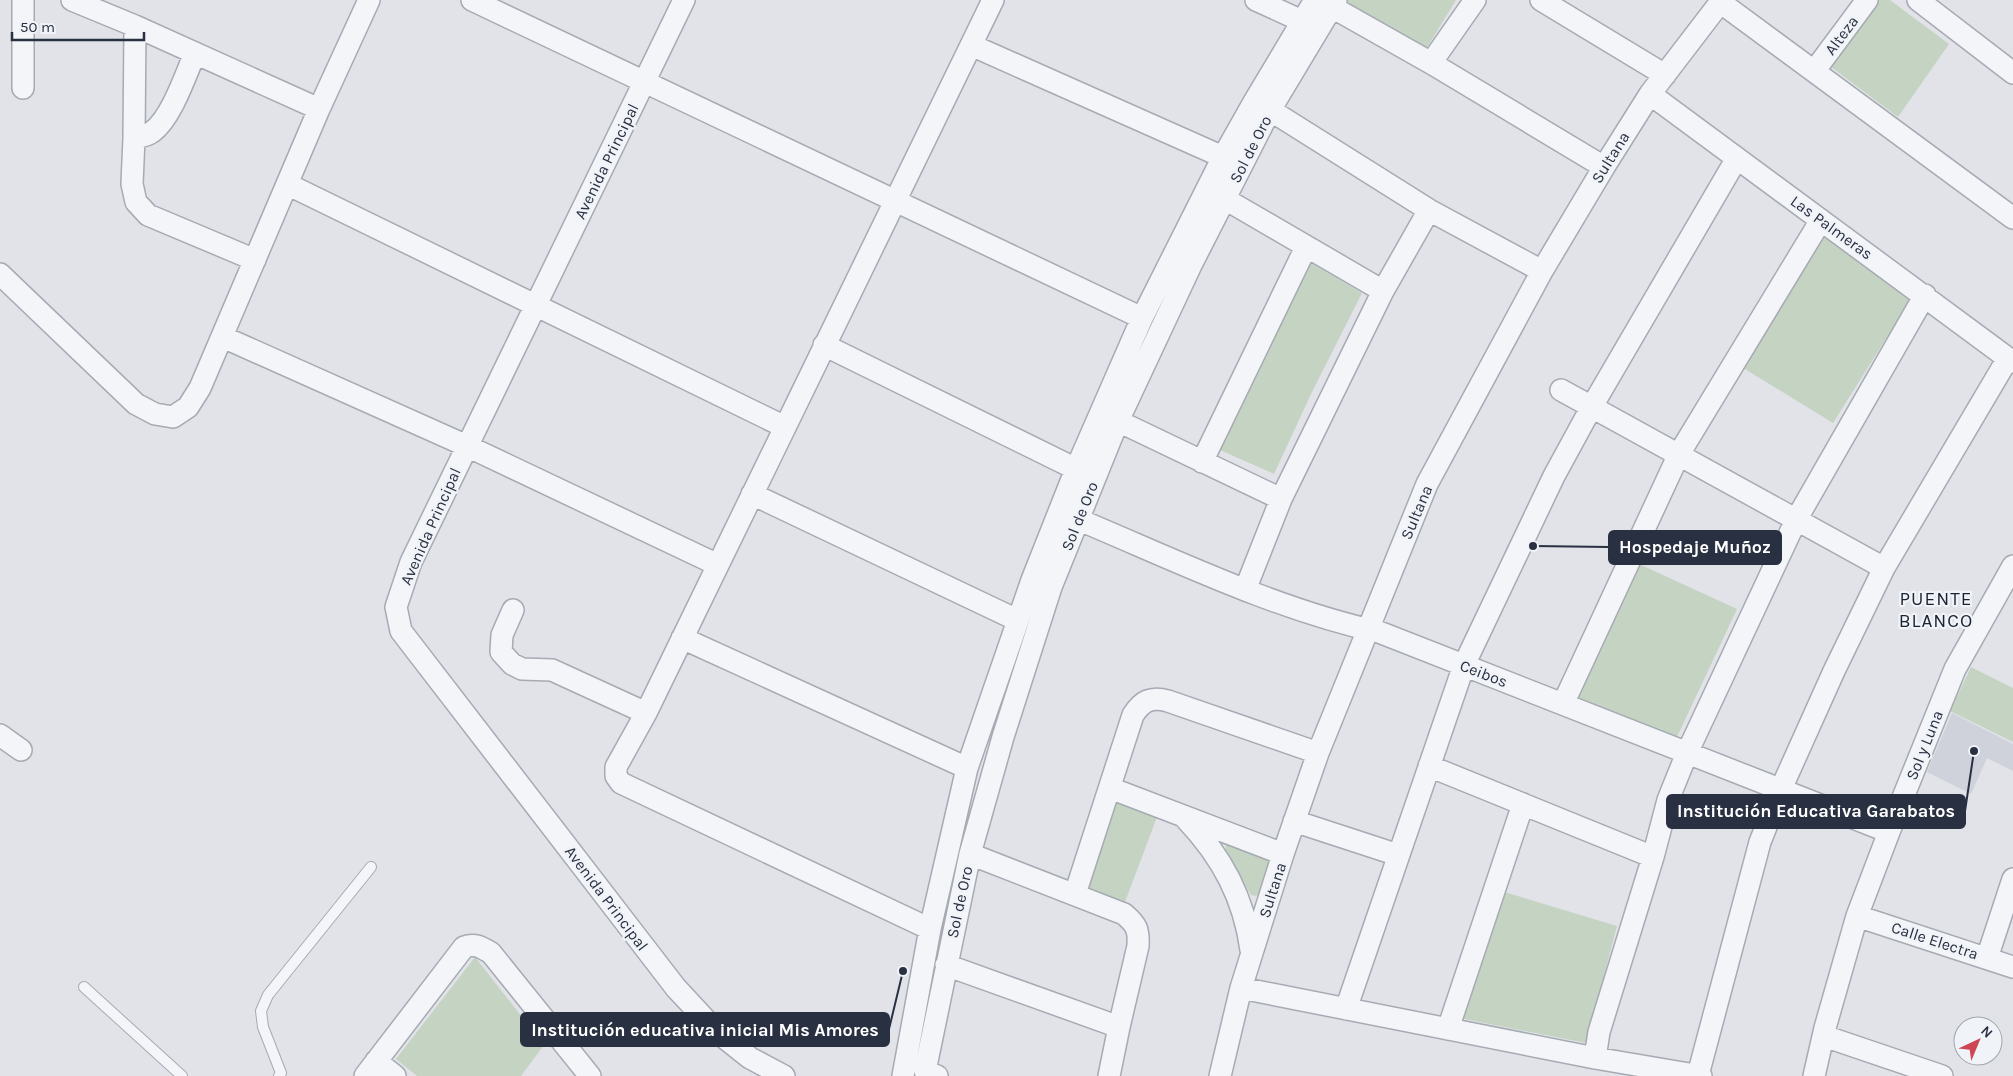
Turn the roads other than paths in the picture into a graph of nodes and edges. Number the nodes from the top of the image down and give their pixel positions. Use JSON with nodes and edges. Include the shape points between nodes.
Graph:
{"nodes":[{"id":1,"x":23,"y":0,"type":"edge"},
{"id":2,"x":72,"y":0,"type":"edge"},
{"id":3,"x":369,"y":0,"type":"edge"},
{"id":4,"x":472,"y":0,"type":"edge"},
{"id":5,"x":684,"y":0,"type":"edge"},
{"id":6,"x":993,"y":0,"type":"edge"},
{"id":7,"x":1256,"y":0,"type":"edge"},
{"id":8,"x":1475,"y":0,"type":"edge"},
{"id":9,"x":1541,"y":0,"type":"edge"},
{"id":10,"x":1867,"y":0,"type":"edge"},
{"id":11,"x":1918,"y":0,"type":"edge"},
{"id":12,"x":1721,"y":1,"type":"edge"},
{"id":13,"x":1328,"y":2,"type":"edge"},
{"id":14,"x":1302,"y":21,"type":"junction"},
{"id":15,"x":135,"y":26,"type":"junction"},
{"id":16,"x":971,"y":45,"type":"junction"},
{"id":17,"x":195,"y":53,"type":"junction"},
{"id":18,"x":1431,"y":64,"type":"junction"},
{"id":19,"x":1815,"y":70,"type":"junction"},
{"id":20,"x":2013,"y":73,"type":"edge"},
{"id":21,"x":1665,"y":75,"type":"junction"},
{"id":22,"x":645,"y":82,"type":"junction"},
{"id":23,"x":23,"y":88,"type":"dead end"},
{"id":24,"x":1650,"y":94,"type":"junction"},
{"id":25,"x":319,"y":109,"type":"junction"},
{"id":26,"x":1270,"y":110,"type":"junction"},
{"id":27,"x":134,"y":138,"type":"junction"},
{"id":28,"x":1223,"y":157,"type":"junction"},
{"id":29,"x":1736,"y":158,"type":"junction"},
{"id":30,"x":1604,"y":167,"type":"junction"},
{"id":31,"x":287,"y":184,"type":"junction"},
{"id":32,"x":1225,"y":199,"type":"junction"},
{"id":33,"x":895,"y":201,"type":"junction"},
{"id":34,"x":1429,"y":210,"type":"junction"},
{"id":35,"x":2013,"y":218,"type":"edge"},
{"id":36,"x":1822,"y":220,"type":"junction"},
{"id":37,"x":1306,"y":247,"type":"junction"},
{"id":38,"x":255,"y":260,"type":"junction"},
{"id":39,"x":1542,"y":271,"type":"junction"},
{"id":40,"x":0,"y":274,"type":"edge"},
{"id":41,"x":1383,"y":290,"type":"junction"},
{"id":42,"x":1925,"y":295,"type":"junction"},
{"id":43,"x":535,"y":306,"type":"junction"},
{"id":44,"x":1142,"y":318,"type":"junction"},
{"id":45,"x":223,"y":337,"type":"junction"},
{"id":46,"x":824,"y":346,"type":"junction"},
{"id":47,"x":2011,"y":360,"type":"edge"},
{"id":48,"x":1561,"y":390,"type":"dead end"},
{"id":49,"x":1591,"y":408,"type":"junction"},
{"id":50,"x":1118,"y":421,"type":"junction"},
{"id":51,"x":785,"y":427,"type":"junction"},
{"id":52,"x":467,"y":446,"type":"junction"},
{"id":53,"x":1679,"y":454,"type":"junction"},
{"id":54,"x":1202,"y":462,"type":"junction"},
{"id":55,"x":1076,"y":469,"type":"junction"},
{"id":56,"x":752,"y":494,"type":"junction"},
{"id":57,"x":1281,"y":499,"type":"junction"},
{"id":58,"x":1077,"y":519,"type":"junction"},
{"id":59,"x":1796,"y":520,"type":"junction"},
{"id":60,"x":718,"y":565,"type":"junction"},
{"id":61,"x":2013,"y":566,"type":"edge"},
{"id":62,"x":1884,"y":568,"type":"junction"},
{"id":63,"x":1245,"y":590,"type":"junction"},
{"id":64,"x":513,"y":610,"type":"dead end"},
{"id":65,"x":1017,"y":620,"type":"junction"},
{"id":66,"x":1368,"y":630,"type":"junction"},
{"id":67,"x":682,"y":638,"type":"junction"},
{"id":68,"x":1464,"y":665,"type":"junction"},
{"id":69,"x":1563,"y":704,"type":"junction"},
{"id":70,"x":646,"y":713,"type":"junction"},
{"id":71,"x":0,"y":735,"type":"edge"},
{"id":72,"x":21,"y":750,"type":"dead end"},
{"id":73,"x":1318,"y":752,"type":"junction"},
{"id":74,"x":1687,"y":753,"type":"junction"},
{"id":75,"x":1429,"y":766,"type":"junction"},
{"id":76,"x":967,"y":768,"type":"junction"},
{"id":77,"x":1110,"y":788,"type":"junction"},
{"id":78,"x":1781,"y":789,"type":"junction"},
{"id":79,"x":1524,"y":804,"type":"junction"},
{"id":80,"x":1182,"y":815,"type":"junction"},
{"id":81,"x":1294,"y":821,"type":"junction"},
{"id":82,"x":1889,"y":832,"type":"junction"},
{"id":83,"x":970,"y":854,"type":"junction"},
{"id":84,"x":1283,"y":854,"type":"junction"},
{"id":85,"x":1398,"y":855,"type":"junction"},
{"id":86,"x":1653,"y":857,"type":"junction"},
{"id":87,"x":371,"y":867,"type":"dead end"},
{"id":88,"x":2013,"y":879,"type":"edge"},
{"id":89,"x":1075,"y":894,"type":"junction"},
{"id":90,"x":1857,"y":916,"type":"junction"},
{"id":91,"x":930,"y":929,"type":"junction"},
{"id":92,"x":1252,"y":953,"type":"junction"},
{"id":93,"x":1988,"y":958,"type":"junction"},
{"id":94,"x":946,"y":964,"type":"junction"},
{"id":95,"x":2013,"y":967,"type":"edge"},
{"id":96,"x":84,"y":986,"type":"dead end"},
{"id":97,"x":1241,"y":988,"type":"junction"},
{"id":98,"x":1346,"y":1009,"type":"junction"},
{"id":99,"x":1119,"y":1027,"type":"junction"},
{"id":100,"x":1448,"y":1029,"type":"junction"},
{"id":101,"x":1824,"y":1036,"type":"junction"},
{"id":102,"x":1595,"y":1058,"type":"junction"},
{"id":103,"x":371,"y":1069,"type":"edge"},
{"id":104,"x":931,"y":1074,"type":"edge"},
{"id":105,"x":182,"y":1076,"type":"edge"},
{"id":106,"x":279,"y":1076,"type":"edge"},
{"id":107,"x":395,"y":1076,"type":"edge"},
{"id":108,"x":590,"y":1076,"type":"edge"},
{"id":109,"x":784,"y":1076,"type":"edge"},
{"id":110,"x":903,"y":1076,"type":"edge"},
{"id":111,"x":1109,"y":1076,"type":"edge"},
{"id":112,"x":1220,"y":1076,"type":"edge"},
{"id":113,"x":1699,"y":1076,"type":"edge"},
{"id":114,"x":1814,"y":1076,"type":"edge"},
{"id":115,"x":1942,"y":1076,"type":"edge"}],
"edges":[{"from":1,"to":23,"type":"street"},
{"from":2,"to":15,"type":"street"},
{"from":3,"to":25,"type":"street"},
{"from":4,"to":22,"type":"street"},
{"from":5,"to":22,"type":"street","name":"Avenida Principal"},
{"from":6,"to":16,"type":"street"},
{"from":7,"to":14,"type":"street"},
{"from":8,"to":18,"type":"street"},
{"from":9,"to":21,"type":"street"},
{"from":10,"to":19,"type":"street","name":"Alteza"},
{"from":11,"to":20,"type":"street"},
{"from":12,"to":19,"type":"street"},
{"from":12,"to":21,"type":"street","name":"Sultana"},
{"from":13,"to":14,"type":"street"},
{"from":13,"to":18,"type":"street"},
{"from":13,"to":26,"type":"street","name":"Sol de Oro"},
{"from":14,"to":28,"type":"street"},
{"from":15,"to":17,"type":"street"},
{"from":15,"to":27,"type":"street"},
{"from":16,"to":28,"type":"street"},
{"from":16,"to":33,"type":"street"},
{"from":17,"to":25,"type":"street"},
{"from":17,"to":27,"type":"street","via":[[162,122],[146,136]]},
{"from":18,"to":30,"type":"street"},
{"from":19,"to":35,"type":"street"},
{"from":21,"to":24,"type":"street","name":"Sultana"},
{"from":22,"to":33,"type":"street"},
{"from":22,"to":43,"type":"street","name":"Avenida Principal"},
{"from":24,"to":29,"type":"street","name":"Las Palmeras"},
{"from":24,"to":30,"type":"street","name":"Sultana"},
{"from":25,"to":31,"type":"street"},
{"from":26,"to":32,"type":"street","name":"Sol de Oro"},
{"from":26,"to":34,"type":"street"},
{"from":27,"to":38,"type":"street","via":[[132,184],[136,202],[148,215]]},
{"from":28,"to":44,"type":"street"},
{"from":29,"to":36,"type":"street","name":"Las Palmeras"},
{"from":29,"to":49,"type":"street"},
{"from":30,"to":39,"type":"street","name":"Sultana"},
{"from":31,"to":38,"type":"street"},
{"from":31,"to":43,"type":"street"},
{"from":32,"to":37,"type":"street"},
{"from":32,"to":50,"type":"street","name":"Sol de Oro","via":[[1186,274]]},
{"from":33,"to":44,"type":"street"},
{"from":33,"to":46,"type":"street"},
{"from":34,"to":39,"type":"street"},
{"from":34,"to":41,"type":"street"},
{"from":36,"to":42,"type":"street","name":"Las Palmeras"},
{"from":36,"to":53,"type":"street"},
{"from":37,"to":41,"type":"street"},
{"from":37,"to":54,"type":"street"},
{"from":38,"to":45,"type":"street"},
{"from":39,"to":66,"type":"street","name":"Sultana","via":[[1427,484]]},
{"from":40,"to":45,"type":"street","via":[[136,404],[155,414],[173,416],[188,407]]},
{"from":41,"to":57,"type":"street"},
{"from":42,"to":47,"type":"street","name":"Las Palmeras"},
{"from":42,"to":59,"type":"street"},
{"from":43,"to":51,"type":"street"},
{"from":43,"to":52,"type":"street","name":"Avenida Principal"},
{"from":44,"to":55,"type":"street"},
{"from":45,"to":52,"type":"street"},
{"from":46,"to":51,"type":"street"},
{"from":46,"to":55,"type":"street"},
{"from":47,"to":62,"type":"street"},
{"from":48,"to":49,"type":"street"},
{"from":49,"to":53,"type":"street"},
{"from":49,"to":68,"type":"street","via":[[1554,476]]},
{"from":50,"to":54,"type":"street"},
{"from":50,"to":58,"type":"street","name":"Sol de Oro"},
{"from":51,"to":56,"type":"street"},
{"from":52,"to":60,"type":"street"},
{"from":52,"to":109,"type":"street","name":"Avenida Principal","via":[[410,562],[396,607],[401,631],[676,988],[716,1031],[750,1058]]},
{"from":53,"to":59,"type":"street"},
{"from":53,"to":69,"type":"street"},
{"from":54,"to":57,"type":"street"},
{"from":55,"to":65,"type":"street"},
{"from":56,"to":60,"type":"street"},
{"from":56,"to":65,"type":"street"},
{"from":57,"to":63,"type":"street"},
{"from":58,"to":63,"type":"street","name":"Ceibos"},
{"from":58,"to":83,"type":"street","name":"Sol de Oro","via":[[1036,630]]},
{"from":59,"to":62,"type":"street"},
{"from":59,"to":74,"type":"street"},
{"from":60,"to":67,"type":"street"},
{"from":61,"to":82,"type":"street","name":"Sol y Luna","via":[[1955,669]]},
{"from":62,"to":78,"type":"street"},
{"from":63,"to":66,"type":"street","name":"Ceibos"},
{"from":64,"to":70,"type":"street","via":[[502,636],[501,652],[512,664],[522,669],[552,670]]},
{"from":65,"to":76,"type":"street"},
{"from":66,"to":68,"type":"street","name":"Ceibos"},
{"from":66,"to":73,"type":"street","name":"Sultana"},
{"from":67,"to":70,"type":"street"},
{"from":67,"to":76,"type":"street"},
{"from":68,"to":69,"type":"street","name":"Ceibos"},
{"from":68,"to":75,"type":"street"},
{"from":69,"to":74,"type":"street","name":"Ceibos"},
{"from":70,"to":91,"type":"street","via":[[616,767],[616,776],[621,783]]},
{"from":71,"to":72,"type":"street"},
{"from":73,"to":77,"type":"street","via":[[1168,701],[1148,699],[1133,716]]},
{"from":73,"to":81,"type":"street","name":"Sultana"},
{"from":74,"to":78,"type":"street","name":"Ceibos"},
{"from":74,"to":86,"type":"street","via":[[1668,800]]},
{"from":75,"to":79,"type":"street"},
{"from":75,"to":85,"type":"street"},
{"from":76,"to":91,"type":"street"},
{"from":77,"to":80,"type":"street"},
{"from":77,"to":89,"type":"street"},
{"from":78,"to":82,"type":"street","name":"Ceibos"},
{"from":78,"to":113,"type":"street","via":[[1760,842]]},
{"from":79,"to":86,"type":"street"},
{"from":79,"to":100,"type":"street"},
{"from":80,"to":84,"type":"street"},
{"from":80,"to":92,"type":"street","via":[[1205,840],[1228,876],[1243,910]]},
{"from":81,"to":84,"type":"street","name":"Sultana"},
{"from":81,"to":85,"type":"street"},
{"from":82,"to":90,"type":"street","name":"Sol y Luna"},
{"from":83,"to":89,"type":"street"},
{"from":83,"to":94,"type":"street","name":"Sol de Oro"},
{"from":84,"to":92,"type":"street","name":"Sultana"},
{"from":85,"to":98,"type":"street"},
{"from":86,"to":102,"type":"street","via":[[1599,1032]]},
{"from":87,"to":106,"type":"lane","via":[[268,995],[261,1012],[263,1027],[281,1072]]},
{"from":88,"to":93,"type":"street"},
{"from":89,"to":99,"type":"street","via":[[1124,914],[1134,922],[1139,934]]},
{"from":90,"to":93,"type":"street","name":"Calle Electra"},
{"from":90,"to":101,"type":"street","name":"Sol y Luna"},
{"from":91,"to":110,"type":"street"},
{"from":92,"to":97,"type":"street","name":"Sultana"},
{"from":93,"to":95,"type":"street","name":"Calle Electra"},
{"from":94,"to":99,"type":"street"},
{"from":94,"to":104,"type":"street","name":"Sol de Oro"},
{"from":96,"to":105,"type":"lane"},
{"from":97,"to":98,"type":"street"},
{"from":97,"to":112,"type":"street","name":"Sultana"},
{"from":98,"to":100,"type":"street"},
{"from":99,"to":111,"type":"street"},
{"from":100,"to":102,"type":"street"},
{"from":101,"to":114,"type":"street","name":"Sol y Luna"},
{"from":101,"to":115,"type":"street"},
{"from":102,"to":113,"type":"street"},
{"from":103,"to":107,"type":"street"},
{"from":103,"to":108,"type":"street","via":[[464,947],[472,944],[491,953]]}]}
